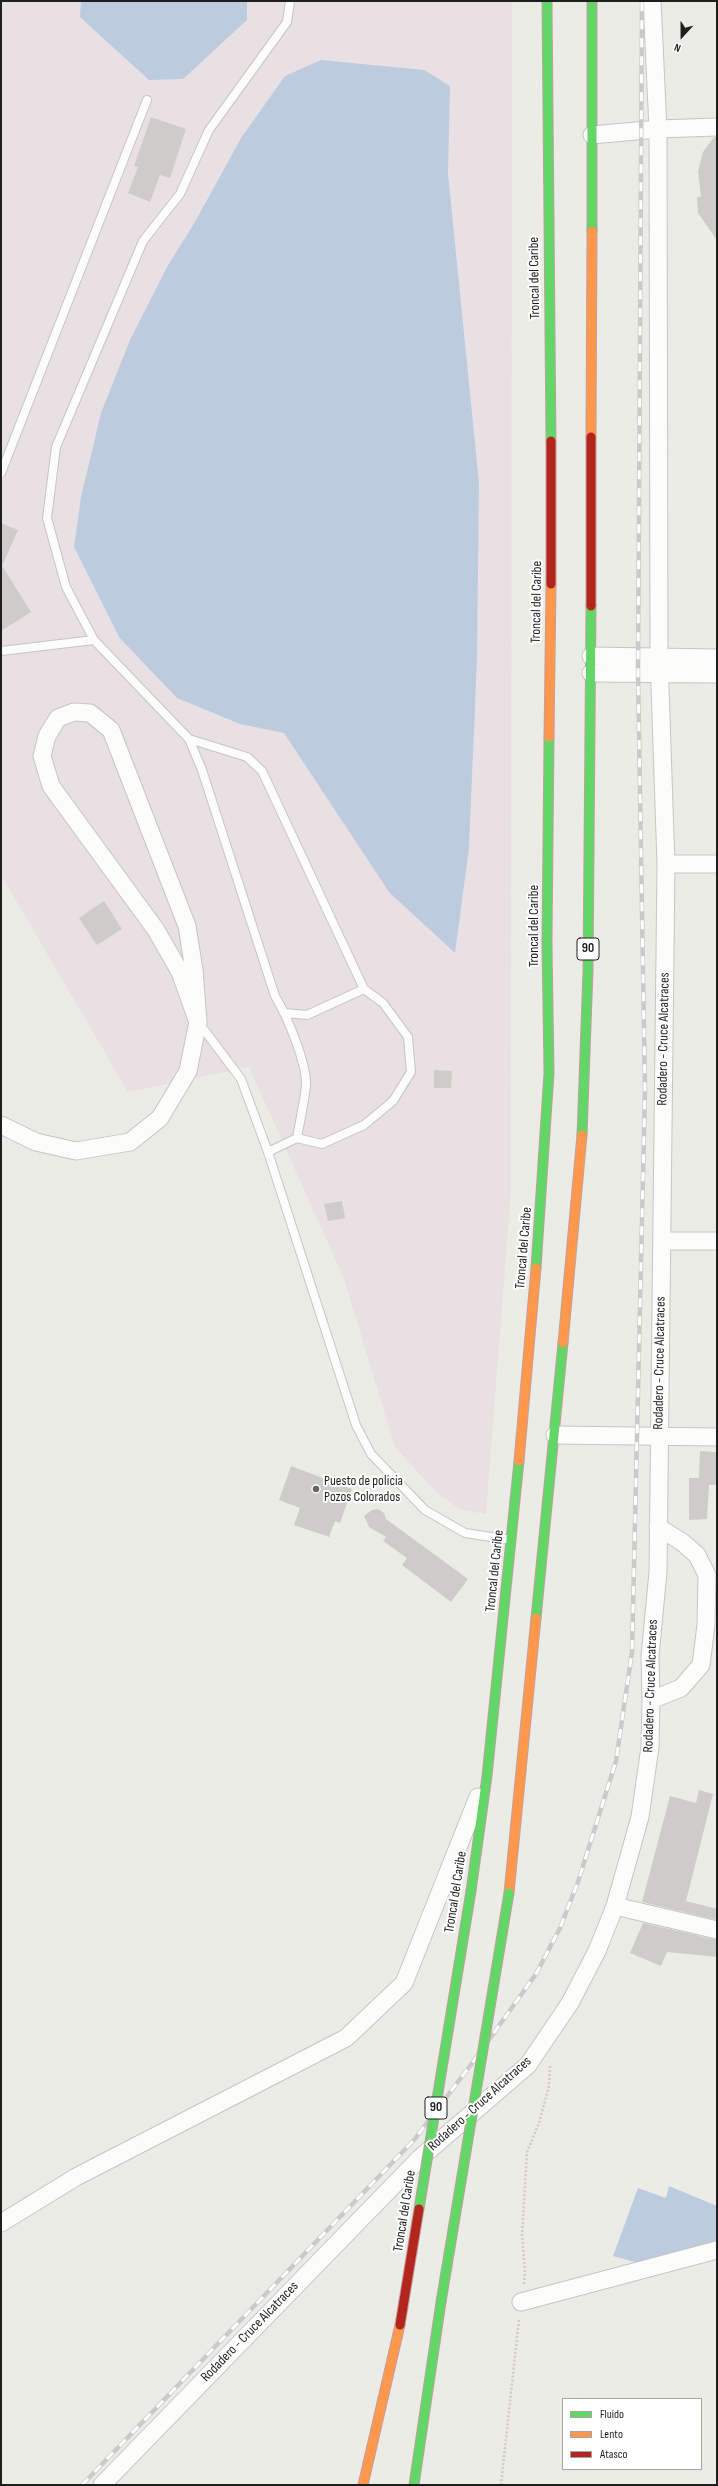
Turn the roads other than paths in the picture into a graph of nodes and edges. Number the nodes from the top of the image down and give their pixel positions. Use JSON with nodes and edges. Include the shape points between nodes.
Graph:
{"nodes":[{"id":1,"x":290,"y":1,"type":"edge"},
{"id":2,"x":547,"y":1,"type":"edge"},
{"id":3,"x":592,"y":1,"type":"edge"},
{"id":4,"x":652,"y":1,"type":"edge"},
{"id":5,"x":147,"y":100,"type":"dead end"},
{"id":6,"x":717,"y":127,"type":"edge"},
{"id":7,"x":658,"y":129,"type":"junction"},
{"id":8,"x":592,"y":135,"type":"junction"},
{"id":9,"x":1,"y":473,"type":"edge"},
{"id":10,"x":94,"y":640,"type":"junction"},
{"id":11,"x":1,"y":651,"type":"edge"},
{"id":12,"x":591,"y":656,"type":"junction"},
{"id":13,"x":717,"y":658,"type":"edge"},
{"id":14,"x":660,"y":666,"type":"junction"},
{"id":15,"x":591,"y":673,"type":"junction"},
{"id":16,"x":717,"y":674,"type":"edge"},
{"id":17,"x":189,"y":739,"type":"junction"},
{"id":18,"x":666,"y":864,"type":"junction"},
{"id":19,"x":717,"y":864,"type":"edge"},
{"id":20,"x":364,"y":989,"type":"junction"},
{"id":21,"x":285,"y":1013,"type":"junction"},
{"id":22,"x":198,"y":1022,"type":"junction"},
{"id":23,"x":1,"y":1125,"type":"edge"},
{"id":24,"x":297,"y":1138,"type":"junction"},
{"id":25,"x":268,"y":1152,"type":"junction"},
{"id":26,"x":717,"y":1240,"type":"edge"},
{"id":27,"x":662,"y":1241,"type":"junction"},
{"id":28,"x":555,"y":1435,"type":"junction"},
{"id":29,"x":658,"y":1435,"type":"junction"},
{"id":30,"x":717,"y":1437,"type":"edge"},
{"id":31,"x":658,"y":1527,"type":"junction"},
{"id":32,"x":512,"y":1540,"type":"junction"},
{"id":33,"x":652,"y":1700,"type":"junction"},
{"id":34,"x":487,"y":1776,"type":"junction"},
{"id":35,"x":615,"y":1906,"type":"junction"},
{"id":36,"x":717,"y":1930,"type":"edge"},
{"id":37,"x":1,"y":2223,"type":"edge"},
{"id":38,"x":717,"y":2250,"type":"edge"},
{"id":39,"x":521,"y":2302,"type":"road end"},
{"id":40,"x":102,"y":2485,"type":"edge"},
{"id":41,"x":363,"y":2485,"type":"edge"},
{"id":42,"x":414,"y":2485,"type":"edge"}],
"edges":[{"from":1,"to":10,"type":"lane","via":[[287,22],[209,130],[180,194],[143,241],[56,447],[47,518],[66,587]]},
{"from":2,"to":32,"type":"highway","name":"Troncal del Caribe","number":"90","via":[[552,503],[547,943],[549,1073],[540,1228]]},
{"from":3,"to":8,"type":"highway","number":"90"},
{"from":4,"to":7,"type":"street","name":"Rodadero - Cruce Alcatraces"},
{"from":5,"to":9,"type":"lane"},
{"from":6,"to":7,"type":"street"},
{"from":7,"to":8,"type":"street"},
{"from":7,"to":14,"type":"street","name":"Rodadero - Cruce Alcatraces"},
{"from":8,"to":12,"type":"highway","number":"90"},
{"from":10,"to":11,"type":"lane"},
{"from":10,"to":17,"type":"lane"},
{"from":12,"to":14,"type":"street"},
{"from":12,"to":15,"type":"highway","number":"90"},
{"from":13,"to":14,"type":"street"},
{"from":14,"to":15,"type":"street"},
{"from":14,"to":16,"type":"street"},
{"from":14,"to":18,"type":"street","name":"Rodadero - Cruce Alcatraces"},
{"from":15,"to":28,"type":"highway","number":"90","via":[[588,971],[582,1146]]},
{"from":17,"to":20,"type":"lane","via":[[247,757],[262,772]]},
{"from":17,"to":21,"type":"lane","via":[[202,770],[275,996]]},
{"from":18,"to":19,"type":"street"},
{"from":18,"to":27,"type":"street","name":"Rodadero - Cruce Alcatraces"},
{"from":20,"to":21,"type":"lane","via":[[307,1015]]},
{"from":20,"to":24,"type":"lane","via":[[383,1003],[408,1037],[411,1072],[393,1101],[364,1125],[322,1144]]},
{"from":21,"to":24,"type":"lane","via":[[299,1052],[306,1084]]},
{"from":22,"to":22,"type":"street","via":[[187,926],[111,730],[90,713],[74,712],[58,718],[47,736],[42,756],[51,786],[156,930],[180,972]]},
{"from":22,"to":23,"type":"street","via":[[188,1071],[160,1118],[130,1142],[76,1151],[36,1142]]},
{"from":22,"to":25,"type":"lane","via":[[241,1078]]},
{"from":24,"to":25,"type":"lane"},
{"from":25,"to":32,"type":"lane","via":[[356,1425],[371,1454],[425,1510],[464,1533]]},
{"from":26,"to":27,"type":"street"},
{"from":27,"to":29,"type":"street","name":"Rodadero - Cruce Alcatraces"},
{"from":28,"to":29,"type":"street"},
{"from":28,"to":42,"type":"highway","number":"90","bridge":true,"via":[[509,1893],[440,2302]]},
{"from":29,"to":30,"type":"street"},
{"from":29,"to":31,"type":"street","name":"Rodadero - Cruce Alcatraces"},
{"from":31,"to":33,"type":"street","name":"Rodadero - Cruce Alcatraces","via":[[658,1572],[650,1656]]},
{"from":31,"to":33,"type":"street","via":[[697,1555],[707,1576],[706,1625],[701,1665],[681,1688]]},
{"from":32,"to":34,"type":"highway","name":"Troncal del Caribe","number":"90"},
{"from":33,"to":35,"type":"street","name":"Rodadero - Cruce Alcatraces","via":[[650,1747],[640,1817]]},
{"from":34,"to":37,"type":"street","via":[[404,1983],[346,2038],[76,2177]]},
{"from":34,"to":41,"type":"highway","name":"Troncal del Caribe","number":"90","bridge":true,"via":[[471,1891],[400,2325]]},
{"from":35,"to":36,"type":"street"},
{"from":35,"to":40,"type":"street","name":"Rodadero - Cruce Alcatraces","via":[[597,1951],[570,2003],[528,2065],[420,2158]]},
{"from":38,"to":39,"type":"street"}]}
